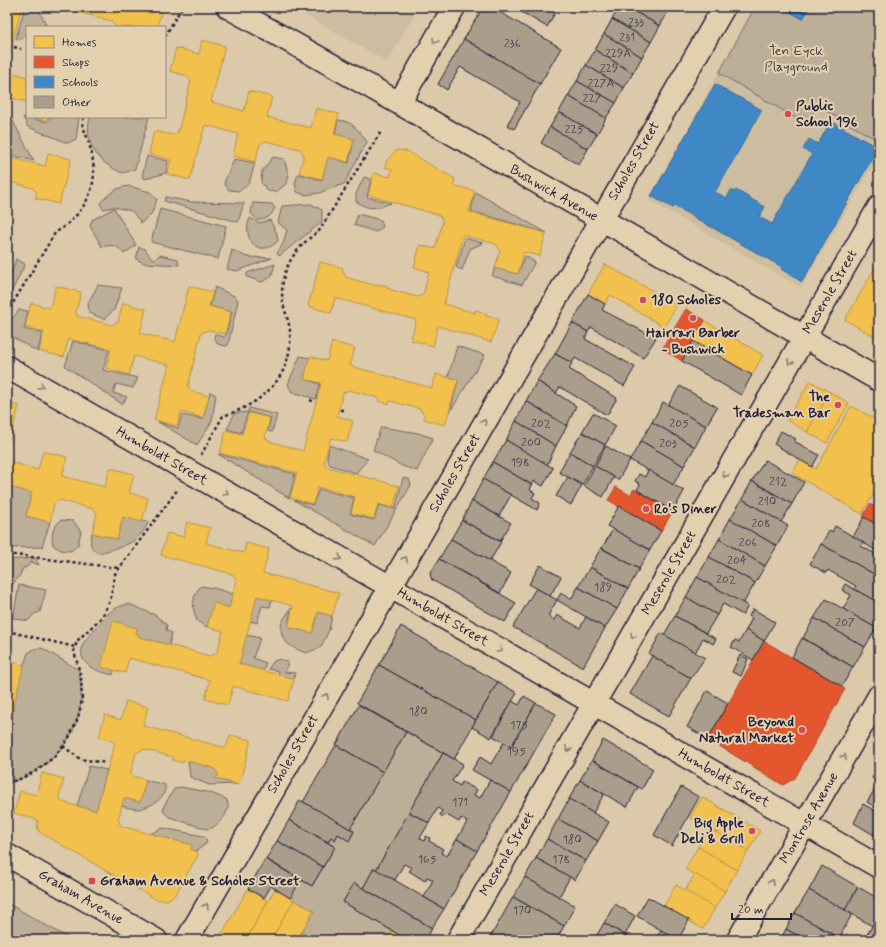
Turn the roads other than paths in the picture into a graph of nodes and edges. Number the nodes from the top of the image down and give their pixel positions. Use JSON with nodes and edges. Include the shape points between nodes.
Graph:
{"nodes":[{"id":1,"x":228,"y":7,"type":"edge"},
{"id":2,"x":454,"y":7,"type":"edge"},
{"id":3,"x":724,"y":7,"type":"edge"},
{"id":4,"x":400,"y":102,"type":"junction"},
{"id":5,"x":879,"y":207,"type":"edge"},
{"id":6,"x":600,"y":220,"type":"junction"},
{"id":7,"x":804,"y":337,"type":"junction"},
{"id":8,"x":7,"y":367,"type":"edge"},
{"id":9,"x":879,"y":380,"type":"edge"},
{"id":10,"x":389,"y":586,"type":"junction"},
{"id":11,"x":879,"y":696,"type":"edge"},
{"id":12,"x":594,"y":704,"type":"junction"},
{"id":13,"x":805,"y":825,"type":"junction"},
{"id":14,"x":7,"y":855,"type":"edge"},
{"id":15,"x":879,"y":867,"type":"edge"},
{"id":16,"x":156,"y":940,"type":"edge"},
{"id":17,"x":187,"y":940,"type":"edge"},
{"id":18,"x":458,"y":940,"type":"edge"},
{"id":19,"x":738,"y":940,"type":"edge"}],
"edges":[{"from":1,"to":4,"type":"street","name":"Bushwick Avenue"},
{"from":2,"to":4,"type":"street","one_way":true},
{"from":3,"to":6,"type":"street","name":"Scholes Street"},
{"from":4,"to":6,"type":"street","name":"Bushwick Avenue"},
{"from":5,"to":7,"type":"street","name":"Meserole Street"},
{"from":6,"to":7,"type":"street","name":"Bushwick Avenue"},
{"from":10,"to":6,"type":"street","name":"Scholes Street","one_way":true},
{"from":7,"to":9,"type":"street","name":"Bushwick Avenue"},
{"from":7,"to":12,"type":"street","name":"Meserole Street","one_way":true},
{"from":8,"to":10,"type":"street","name":"Humboldt Street","one_way":true},
{"from":10,"to":12,"type":"street","name":"Humboldt Street","one_way":true},
{"from":17,"to":10,"type":"street","name":"Scholes Street","one_way":true},
{"from":13,"to":11,"type":"street","name":"Montrose Avenue","one_way":true},
{"from":12,"to":13,"type":"street","name":"Humboldt Street"},
{"from":12,"to":18,"type":"street","name":"Meserole Street","one_way":true},
{"from":13,"to":15,"type":"street","name":"Humboldt Street"},
{"from":19,"to":13,"type":"street","name":"Montrose Avenue","one_way":true},
{"from":14,"to":16,"type":"street","name":"Graham Avenue"}]}
